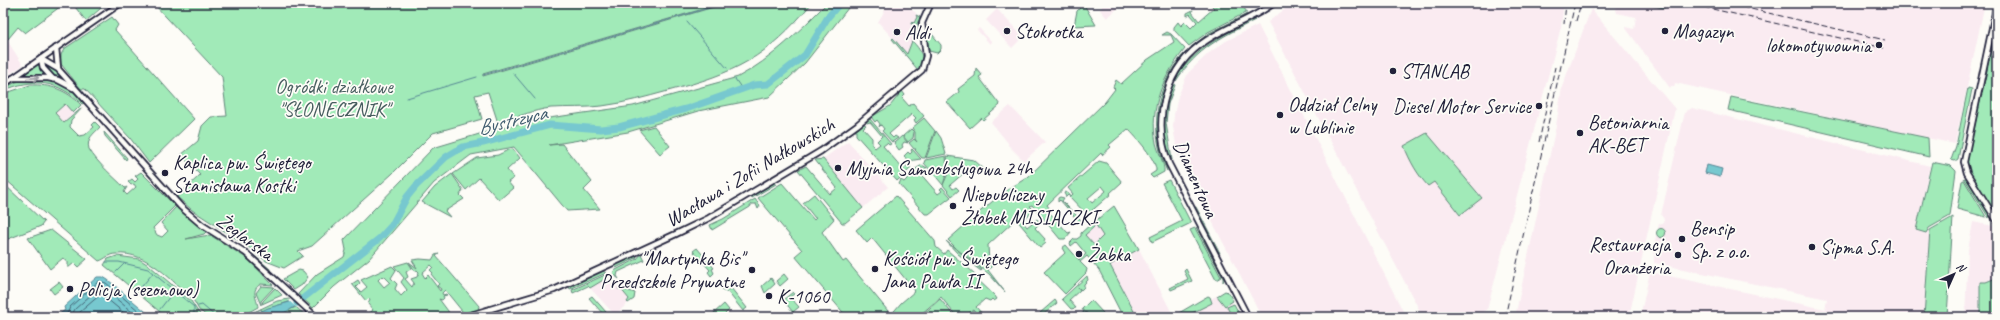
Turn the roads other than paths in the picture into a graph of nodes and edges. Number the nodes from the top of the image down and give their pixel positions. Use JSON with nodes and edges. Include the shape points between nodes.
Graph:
{"nodes":[{"id":1,"x":120,"y":3,"type":"edge"},
{"id":2,"x":931,"y":3,"type":"edge"},
{"id":3,"x":1274,"y":3,"type":"edge"},
{"id":4,"x":1997,"y":4,"type":"edge"},
{"id":5,"x":56,"y":48,"type":"junction"},
{"id":6,"x":41,"y":59,"type":"junction"},
{"id":7,"x":58,"y":69,"type":"junction"},
{"id":8,"x":13,"y":78,"type":"junction"},
{"id":9,"x":54,"y":79,"type":"junction"},
{"id":10,"x":3,"y":85,"type":"edge"},
{"id":11,"x":77,"y":92,"type":"junction"},
{"id":12,"x":1997,"y":221,"type":"edge"},
{"id":13,"x":316,"y":317,"type":"edge"},
{"id":14,"x":464,"y":317,"type":"edge"},
{"id":15,"x":1248,"y":317,"type":"edge"}],
"edges":[{"from":1,"to":5,"type":"street"},
{"from":2,"to":14,"type":"street","name":"Wacława i Zofii Nałkowskich","via":[[922,26],[926,56],[923,68],[829,146],[705,221],[558,288]]},
{"from":3,"to":15,"type":"street","name":"Diamentowa","via":[[1211,38],[1187,57],[1168,86],[1161,121],[1162,141],[1169,164]]},
{"from":4,"to":12,"type":"street","via":[[1964,159],[1964,166]]},
{"from":5,"to":6,"type":"street"},
{"from":5,"to":7,"type":"street"},
{"from":6,"to":7,"type":"street","name":"Żeglarska"},
{"from":6,"to":8,"type":"street"},
{"from":6,"to":9,"type":"street","name":"Żeglarska","via":[[43,68]]},
{"from":7,"to":11,"type":"street","name":"Żeglarska"},
{"from":8,"to":9,"type":"street","name":"Żeglarska","one_way":true},
{"from":8,"to":10,"type":"street"},
{"from":9,"to":11,"type":"street","name":"Żeglarska"},
{"from":11,"to":13,"type":"street","name":"Żeglarska","via":[[181,208],[202,225],[246,253]]}]}
